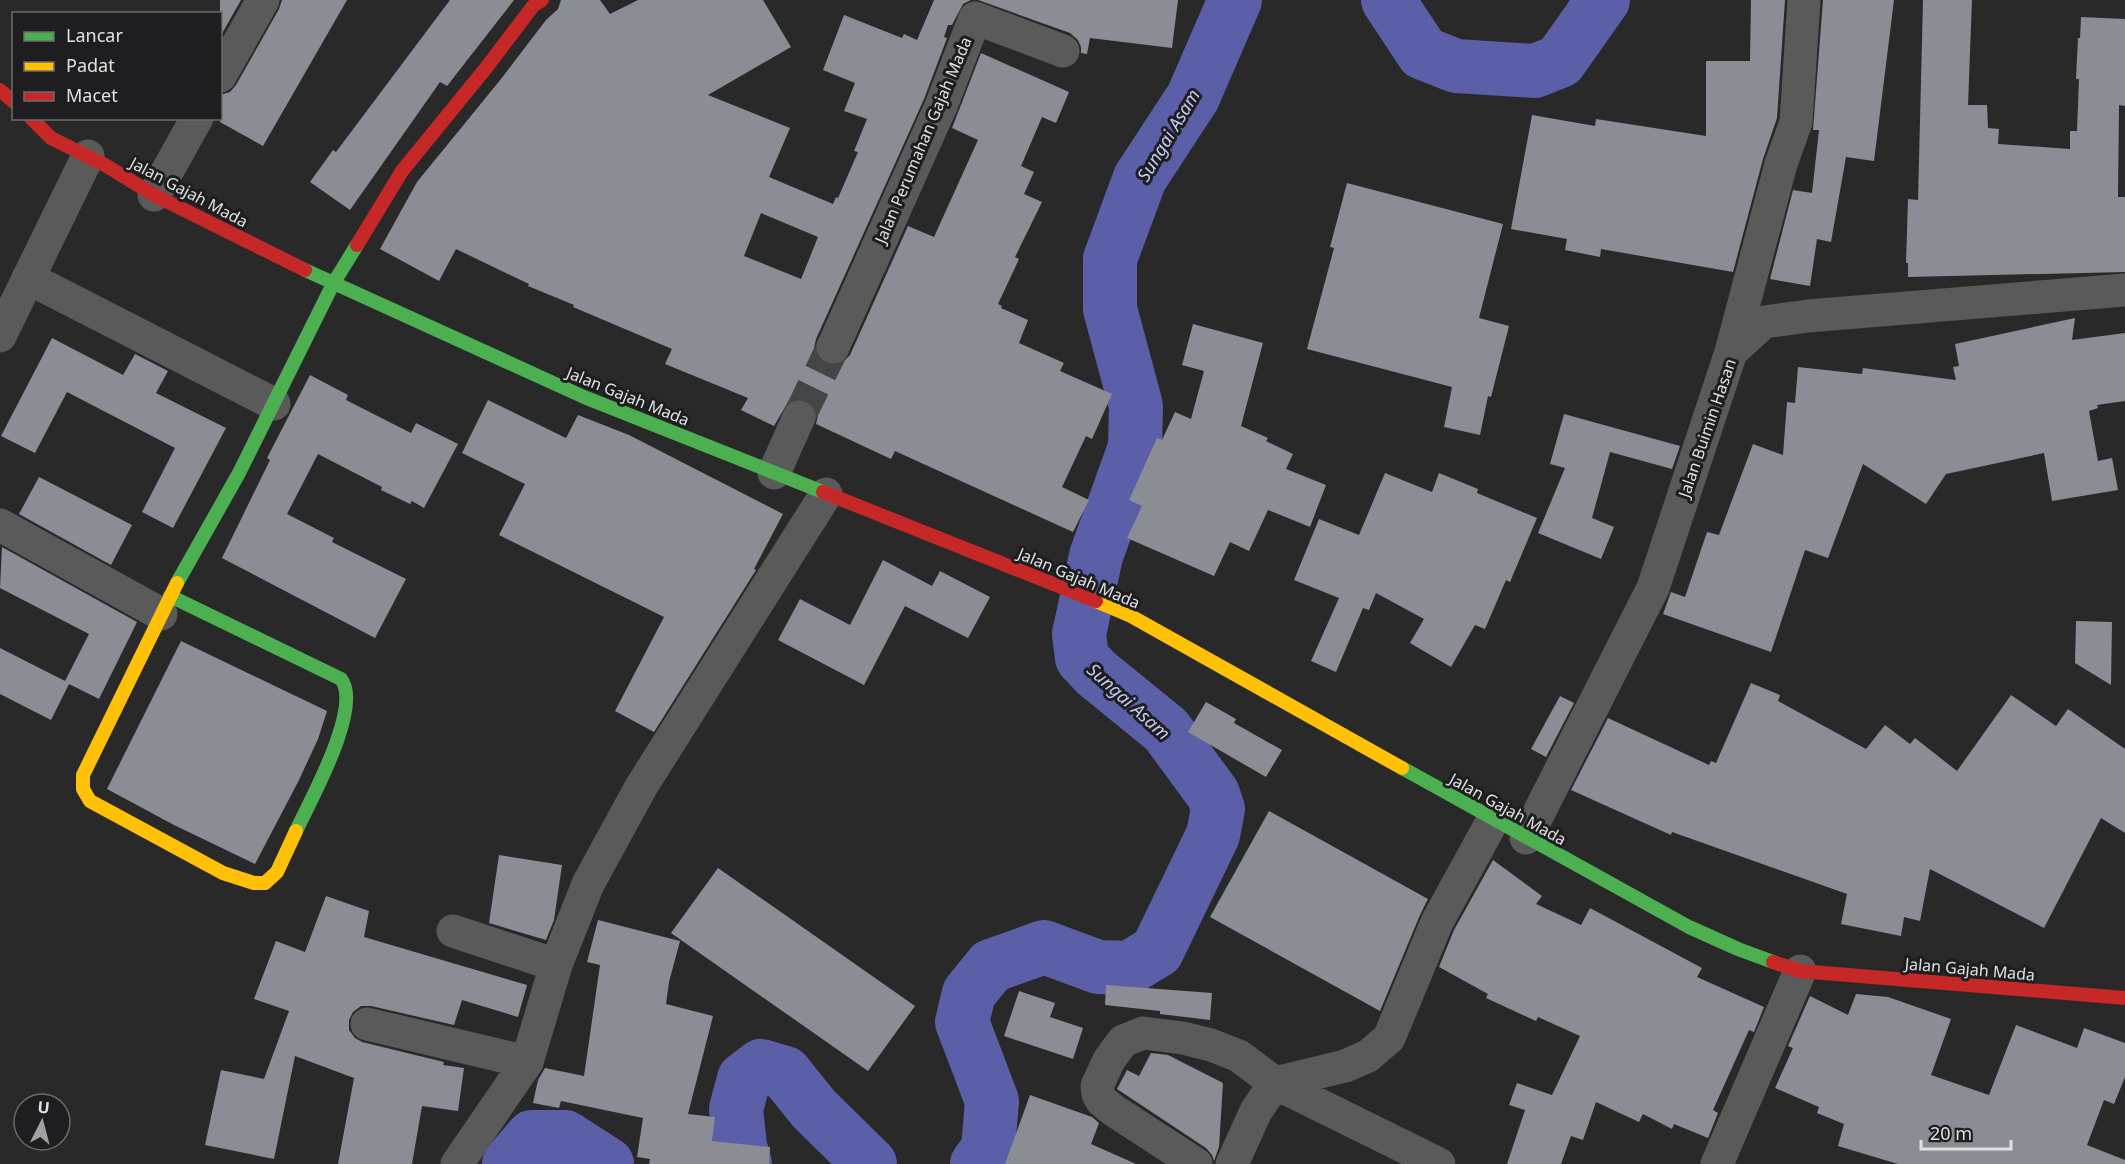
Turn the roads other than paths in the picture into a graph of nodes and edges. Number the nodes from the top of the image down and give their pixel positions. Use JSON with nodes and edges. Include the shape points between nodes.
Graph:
{"nodes":[{"id":1,"x":263,"y":0,"type":"edge"},
{"id":2,"x":542,"y":0,"type":"edge"},
{"id":3,"x":1804,"y":0,"type":"edge"},
{"id":4,"x":1063,"y":51,"type":"dead end"},
{"id":5,"x":222,"y":72,"type":"edge"},
{"id":6,"x":0,"y":90,"type":"edge"},
{"id":7,"x":12,"y":100,"type":"edge"},
{"id":8,"x":33,"y":120,"type":"edge"},
{"id":9,"x":196,"y":120,"type":"edge"},
{"id":10,"x":87,"y":156,"type":"junction"},
{"id":11,"x":154,"y":195,"type":"junction"},
{"id":12,"x":28,"y":278,"type":"junction"},
{"id":13,"x":333,"y":285,"type":"junction"},
{"id":14,"x":2125,"y":290,"type":"edge"},
{"id":15,"x":0,"y":336,"type":"edge"},
{"id":16,"x":833,"y":347,"type":"tunnel mouth"},
{"id":17,"x":1731,"y":352,"type":"junction"},
{"id":18,"x":274,"y":404,"type":"junction"},
{"id":19,"x":799,"y":417,"type":"tunnel mouth"},
{"id":20,"x":774,"y":473,"type":"junction"},
{"id":21,"x":826,"y":494,"type":"junction"},
{"id":22,"x":0,"y":525,"type":"edge"},
{"id":23,"x":166,"y":605,"type":"junction"},
{"id":24,"x":1493,"y":820,"type":"junction"},
{"id":25,"x":1526,"y":838,"type":"junction"},
{"id":26,"x":453,"y":932,"type":"dead end"},
{"id":27,"x":556,"y":965,"type":"junction"},
{"id":28,"x":1800,"y":971,"type":"junction"},
{"id":29,"x":2125,"y":998,"type":"edge"},
{"id":30,"x":367,"y":1023,"type":"dead end"},
{"id":31,"x":527,"y":1062,"type":"junction"},
{"id":32,"x":1275,"y":1083,"type":"junction"},
{"id":33,"x":457,"y":1164,"type":"edge"},
{"id":34,"x":1196,"y":1164,"type":"edge"},
{"id":35,"x":1233,"y":1164,"type":"edge"},
{"id":36,"x":1439,"y":1164,"type":"edge"},
{"id":37,"x":1717,"y":1164,"type":"edge"}],
"edges":[{"from":1,"to":5,"type":"street"},
{"from":2,"to":13,"type":"main road","via":[[533,6],[402,171]]},
{"from":3,"to":17,"type":"street","via":[[1796,122],[1781,164]]},
{"from":4,"to":16,"type":"street","name":"Jalan Perumahan Gajah Mada","via":[[975,18],[941,106]]},
{"from":6,"to":7,"type":"main road"},
{"from":8,"to":10,"type":"main road","name":"Jalan Gajah Mada","via":[[51,138]]},
{"from":9,"to":11,"type":"street"},
{"from":10,"to":11,"type":"main road","name":"Jalan Gajah Mada"},
{"from":10,"to":12,"type":"street"},
{"from":11,"to":13,"type":"main road","name":"Jalan Gajah Mada"},
{"from":12,"to":15,"type":"street"},
{"from":12,"to":18,"type":"street"},
{"from":13,"to":18,"type":"main road"},
{"from":13,"to":20,"type":"main road","name":"Jalan Gajah Mada","via":[[584,398]]},
{"from":14,"to":17,"type":"street","name":"Jalan Buimin Hasan","via":[[1764,322]]},
{"from":17,"to":25,"type":"street","name":"Jalan Buimin Hasan","via":[[1653,588]]},
{"from":18,"to":23,"type":"main road"},
{"from":19,"to":20,"type":"street"},
{"from":20,"to":21,"type":"main road","name":"Jalan Gajah Mada"},
{"from":21,"to":24,"type":"main road","name":"Jalan Gajah Mada","via":[[1129,615]]},
{"from":21,"to":27,"type":"street","via":[[641,787],[588,884]]},
{"from":22,"to":23,"type":"street"},
{"from":23,"to":23,"type":"main road","via":[[345,684],[344,722],[335,747],[277,872],[265,883],[223,873],[90,801],[84,789],[83,775]]},
{"from":24,"to":25,"type":"main road","name":"Jalan Gajah Mada"},
{"from":24,"to":32,"type":"street","via":[[1437,922],[1389,1038],[1368,1056],[1345,1066]]},
{"from":25,"to":28,"type":"main road","name":"Jalan Gajah Mada","via":[[1689,927]]},
{"from":26,"to":27,"type":"street"},
{"from":27,"to":31,"type":"street"},
{"from":28,"to":29,"type":"main road","name":"Jalan Gajah Mada"},
{"from":28,"to":37,"type":"street"},
{"from":30,"to":31,"type":"street"},
{"from":31,"to":33,"type":"street"},
{"from":32,"to":34,"type":"street","via":[[1239,1056],[1211,1045],[1143,1034],[1123,1041],[1099,1080],[1102,1101]]},
{"from":32,"to":35,"type":"street","via":[[1256,1112]]},
{"from":32,"to":36,"type":"street"}]}
